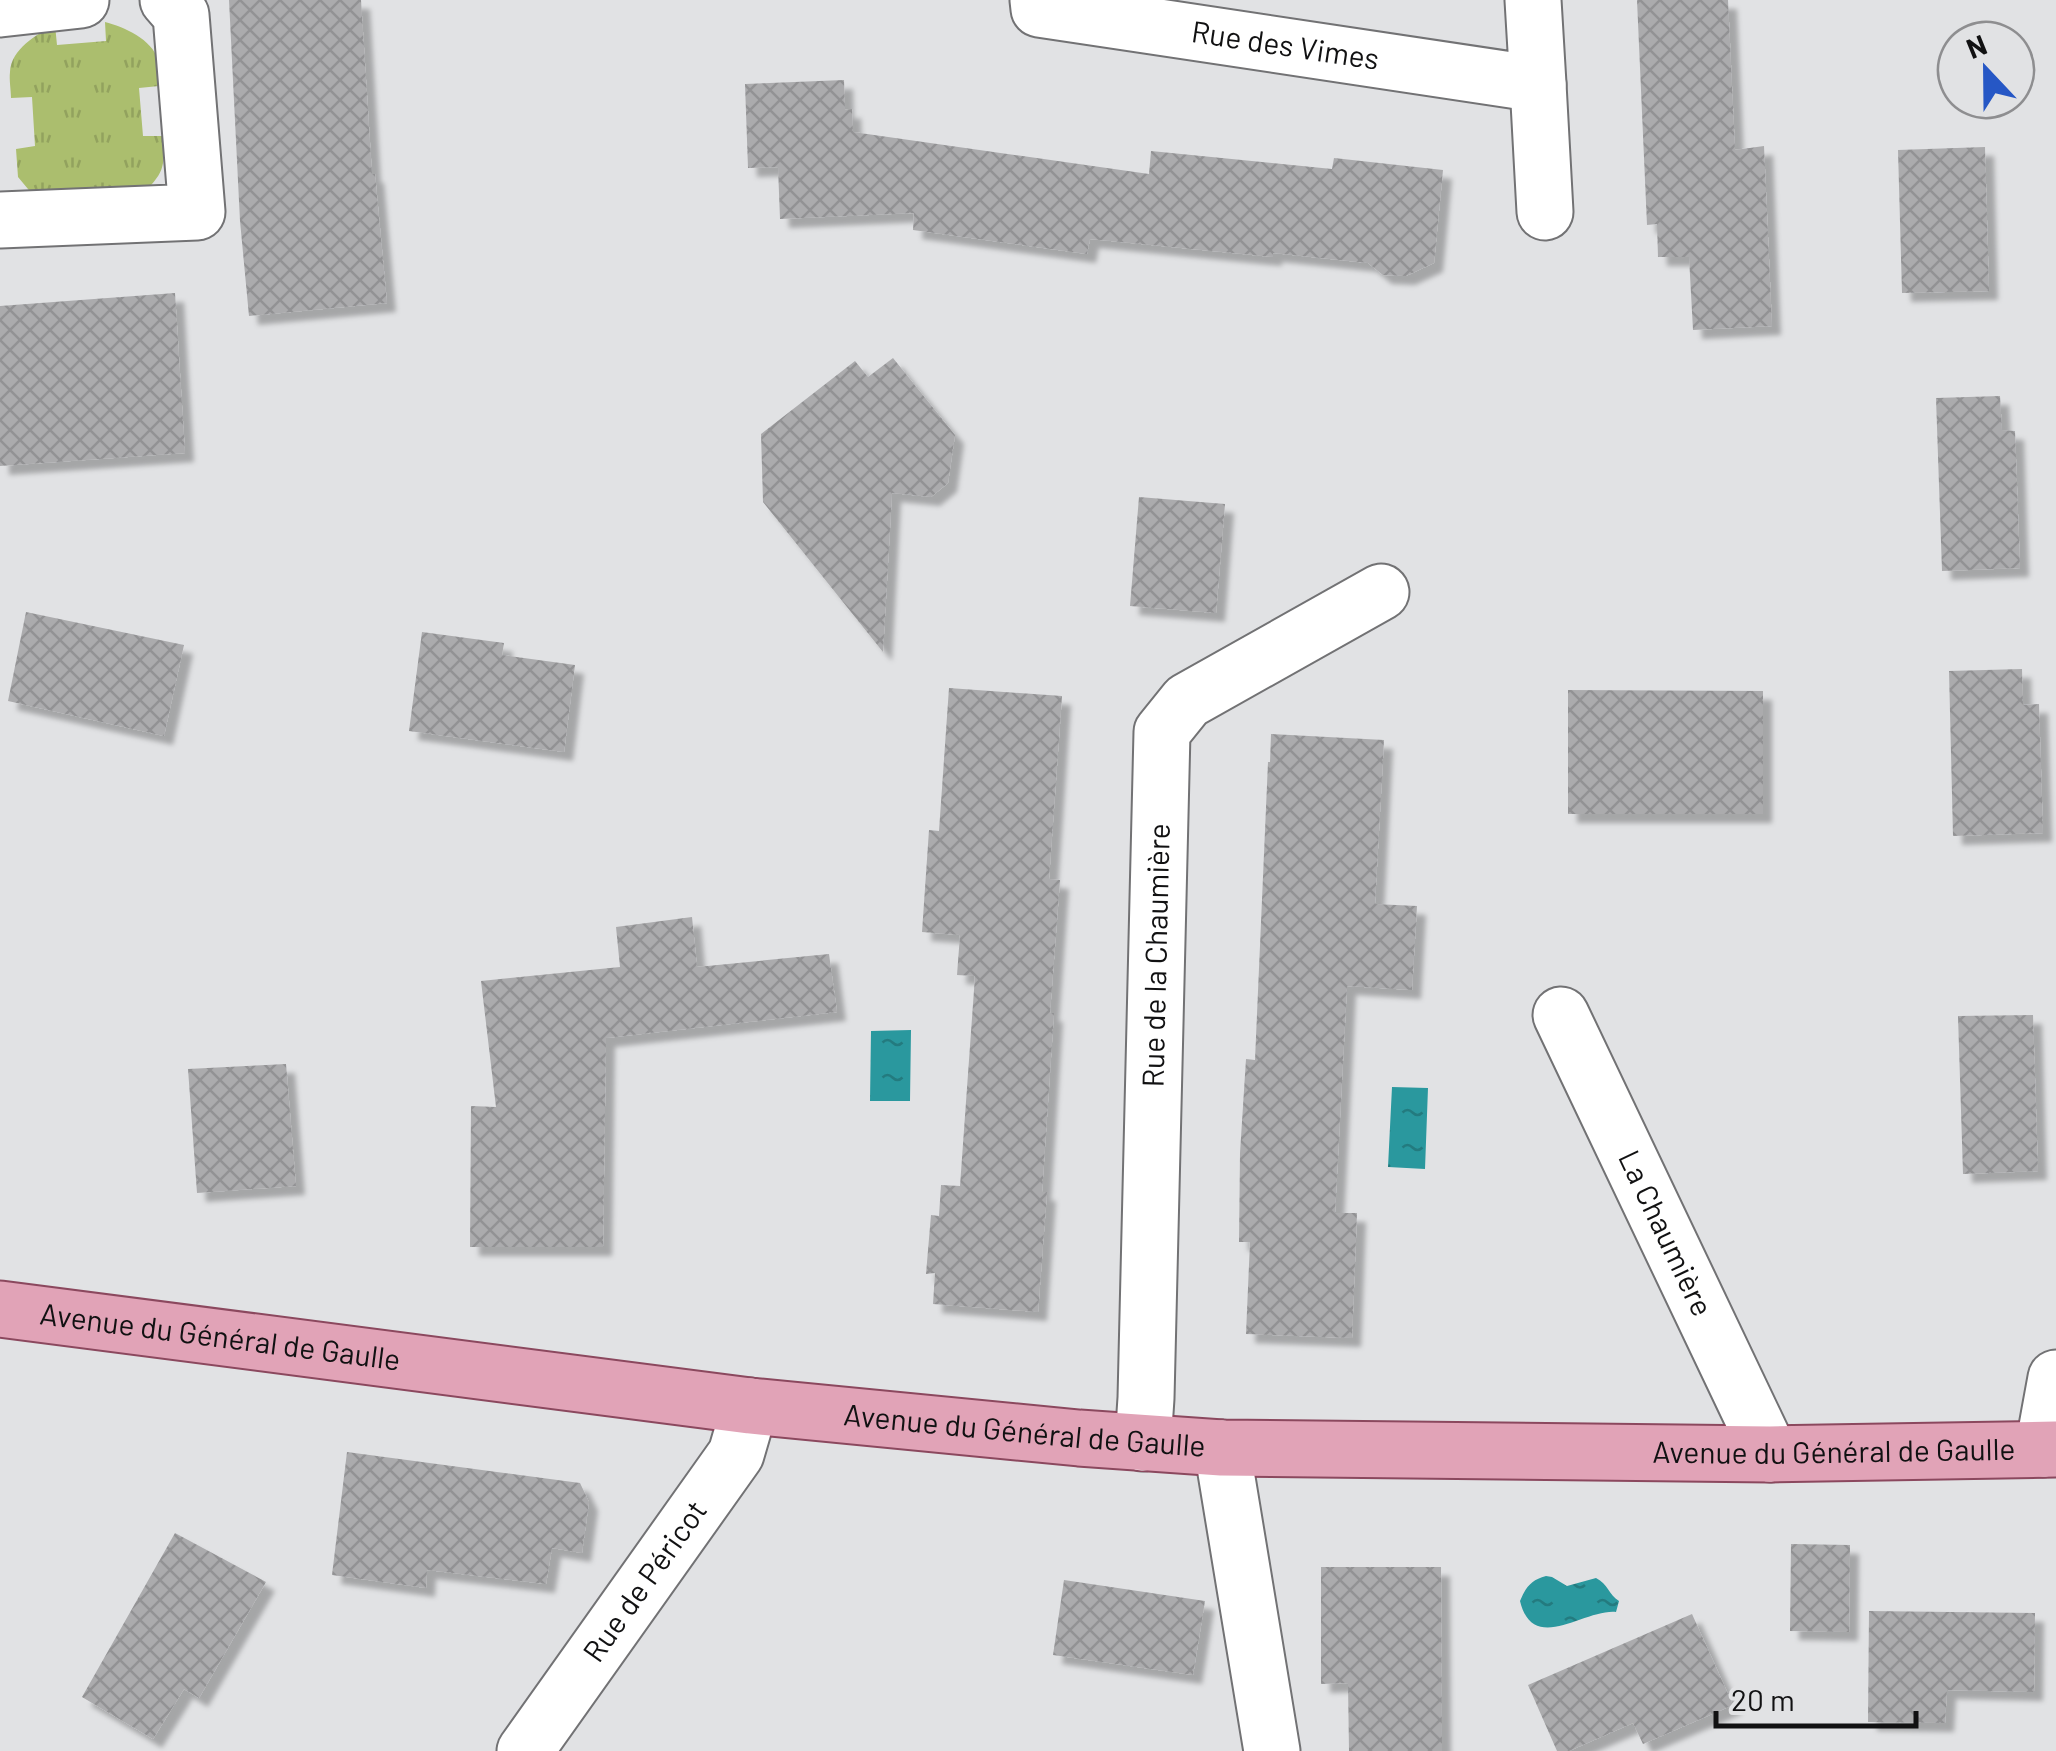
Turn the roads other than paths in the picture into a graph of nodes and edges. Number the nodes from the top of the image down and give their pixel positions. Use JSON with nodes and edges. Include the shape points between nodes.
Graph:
{"nodes":[{"id":1,"x":81,"y":0,"type":"edge"},
{"id":2,"x":168,"y":0,"type":"edge"},
{"id":3,"x":1038,"y":0,"type":"edge"},
{"id":4,"x":1533,"y":0,"type":"edge"},
{"id":5,"x":0,"y":9,"type":"edge"},
{"id":6,"x":1538,"y":84,"type":"junction"},
{"id":7,"x":1545,"y":212,"type":"dead end"},
{"id":8,"x":0,"y":220,"type":"edge"},
{"id":9,"x":1381,"y":592,"type":"dead end"},
{"id":10,"x":1561,"y":1015,"type":"dead end"},
{"id":11,"x":0,"y":1309,"type":"edge"},
{"id":12,"x":2056,"y":1378,"type":"edge"},
{"id":13,"x":750,"y":1406,"type":"junction"},
{"id":14,"x":1143,"y":1443,"type":"junction"},
{"id":15,"x":1222,"y":1448,"type":"junction"},
{"id":16,"x":2050,"y":1449,"type":"edge"},
{"id":17,"x":1770,"y":1454,"type":"junction"},
{"id":18,"x":524,"y":1751,"type":"edge"},
{"id":19,"x":1272,"y":1751,"type":"edge"}],
"edges":[{"from":1,"to":5,"type":"street"},
{"from":2,"to":8,"type":"street","via":[[182,15],[197,212]]},
{"from":3,"to":6,"type":"street","name":"Rue des Vimes","via":[[1039,9]]},
{"from":4,"to":6,"type":"street"},
{"from":6,"to":7,"type":"street"},
{"from":9,"to":14,"type":"street","name":"Rue de la Chaumière","via":[[1187,700],[1162,732]]},
{"from":10,"to":17,"type":"street","name":"La Chaumière"},
{"from":11,"to":13,"type":"main road","name":"Avenue du Général de Gaulle"},
{"from":12,"to":16,"type":"street"},
{"from":13,"to":14,"type":"main road","name":"Avenue du Général de Gaulle"},
{"from":13,"to":18,"type":"street","name":"Rue de Péricot","via":[[736,1454]]},
{"from":14,"to":15,"type":"main road","name":"Avenue du Général de Gaulle"},
{"from":15,"to":17,"type":"main road","name":"Avenue du Général de Gaulle"},
{"from":15,"to":19,"type":"street"},
{"from":16,"to":17,"type":"main road","name":"Avenue du Général de Gaulle"}]}
